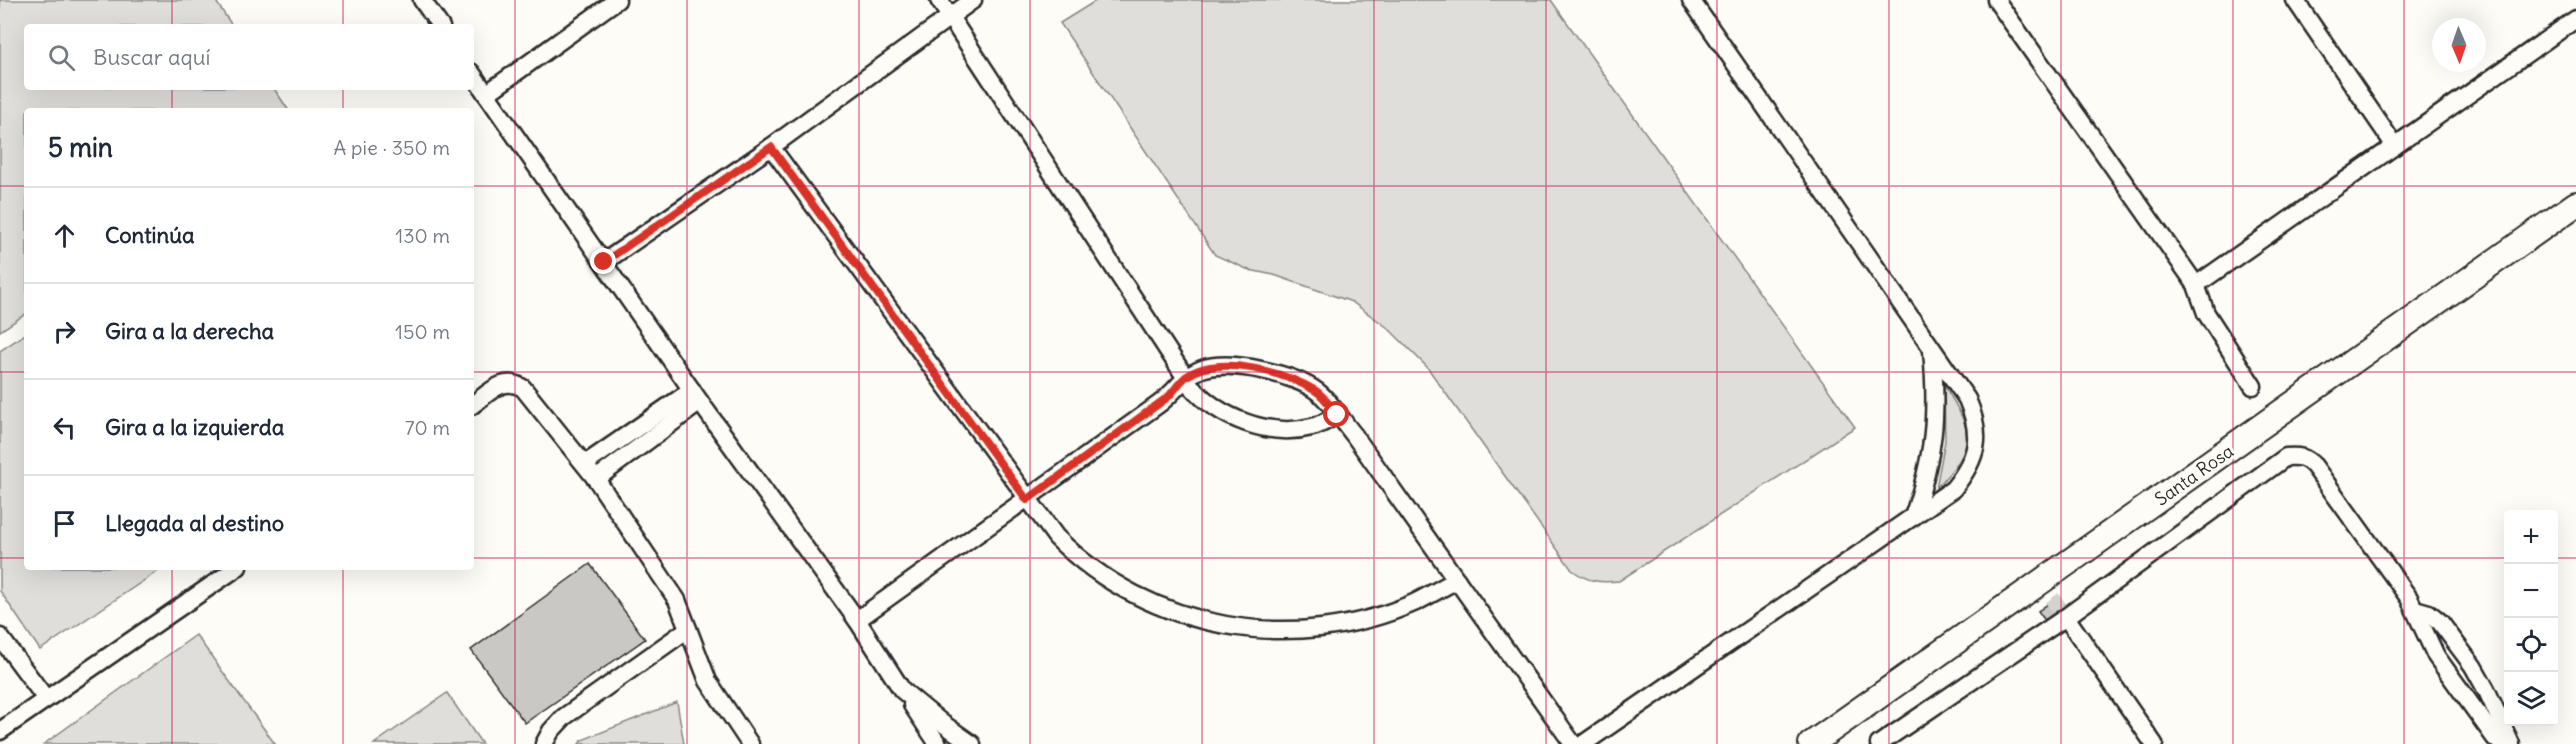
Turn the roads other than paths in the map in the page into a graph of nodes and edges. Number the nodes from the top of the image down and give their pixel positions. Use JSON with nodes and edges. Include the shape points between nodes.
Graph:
{"nodes":[{"id":1,"x":422,"y":0,"type":"edge"},
{"id":2,"x":616,"y":0,"type":"edge"},
{"id":3,"x":939,"y":0,"type":"edge"},
{"id":4,"x":973,"y":0,"type":"edge"},
{"id":5,"x":1690,"y":0,"type":"edge"},
{"id":6,"x":1996,"y":0,"type":"edge"},
{"id":7,"x":2295,"y":0,"type":"edge"},
{"id":8,"x":951,"y":17,"type":"junction"},
{"id":9,"x":2576,"y":19,"type":"edge"},
{"id":10,"x":439,"y":24,"type":"edge"},
{"id":11,"x":474,"y":76,"type":"edge"},
{"id":12,"x":486,"y":94,"type":"junction"},
{"id":13,"x":2395,"y":146,"type":"junction"},
{"id":14,"x":771,"y":147,"type":"junction"},
{"id":15,"x":2576,"y":204,"type":"edge"},
{"id":16,"x":604,"y":262,"type":"junction"},
{"id":17,"x":2196,"y":285,"type":"junction"},
{"id":18,"x":1932,"y":348,"type":"junction"},
{"id":19,"x":1186,"y":377,"type":"junction"},
{"id":20,"x":2253,"y":386,"type":"dead end"},
{"id":21,"x":696,"y":396,"type":"junction"},
{"id":22,"x":474,"y":404,"type":"edge"},
{"id":23,"x":1337,"y":415,"type":"junction"},
{"id":24,"x":585,"y":464,"type":"junction"},
{"id":25,"x":596,"y":479,"type":"junction"},
{"id":26,"x":1027,"y":500,"type":"junction"},
{"id":27,"x":1913,"y":517,"type":"junction"},
{"id":28,"x":234,"y":570,"type":"edge"},
{"id":29,"x":1457,"y":580,"type":"junction"},
{"id":30,"x":2415,"y":609,"type":"junction"},
{"id":31,"x":2066,"y":617,"type":"junction"},
{"id":32,"x":857,"y":620,"type":"junction"},
{"id":33,"x":688,"y":629,"type":"junction"},
{"id":34,"x":0,"y":637,"type":"edge"},
{"id":35,"x":902,"y":690,"type":"junction"},
{"id":36,"x":46,"y":699,"type":"junction"},
{"id":37,"x":0,"y":731,"type":"edge"},
{"id":38,"x":544,"y":744,"type":"edge"},
{"id":39,"x":750,"y":744,"type":"edge"},
{"id":40,"x":938,"y":744,"type":"edge"},
{"id":41,"x":972,"y":744,"type":"edge"},
{"id":42,"x":1573,"y":744,"type":"edge"},
{"id":43,"x":1583,"y":744,"type":"edge"},
{"id":44,"x":1811,"y":744,"type":"edge"},
{"id":45,"x":1880,"y":744,"type":"edge"},
{"id":46,"x":2154,"y":744,"type":"edge"},
{"id":47,"x":2502,"y":744,"type":"edge"},
{"id":48,"x":2511,"y":744,"type":"edge"}],
"edges":[{"from":1,"to":10,"type":"street"},
{"from":2,"to":12,"type":"street"},
{"from":3,"to":8,"type":"street"},
{"from":4,"to":8,"type":"street"},
{"from":5,"to":18,"type":"street"},
{"from":6,"to":17,"type":"street"},
{"from":7,"to":13,"type":"street"},
{"from":8,"to":14,"type":"street"},
{"from":8,"to":19,"type":"street"},
{"from":9,"to":13,"type":"street"},
{"from":11,"to":12,"type":"street"},
{"from":12,"to":16,"type":"street"},
{"from":13,"to":17,"type":"street"},
{"from":14,"to":16,"type":"street"},
{"from":14,"to":26,"type":"street"},
{"from":15,"to":44,"type":"street","name":"Santa Rosa"},
{"from":16,"to":21,"type":"street"},
{"from":17,"to":20,"type":"street","via":[[2206,313]]},
{"from":18,"to":27,"type":"street","via":[[1936,421],[1927,475]]},
{"from":18,"to":27,"type":"street","via":[[1967,399],[1976,425],[1976,446],[1969,468],[1953,489]]},
{"from":19,"to":23,"type":"street","via":[[1222,366],[1270,373],[1318,392]]},
{"from":19,"to":23,"type":"street","via":[[1203,400],[1234,419],[1263,428],[1314,427]]},
{"from":19,"to":26,"type":"street","via":[[1168,397]]},
{"from":21,"to":24,"type":"street"},
{"from":21,"to":25,"type":"street"},
{"from":21,"to":32,"type":"street"},
{"from":22,"to":24,"type":"street","via":[[504,383],[514,382]]},
{"from":23,"to":29,"type":"street"},
{"from":24,"to":25,"type":"street"},
{"from":25,"to":33,"type":"street","via":[[677,600]]},
{"from":26,"to":29,"type":"street","via":[[1078,560],[1114,585],[1182,614],[1232,628],[1274,631],[1371,617],[1416,602]]},
{"from":26,"to":32,"type":"street"},
{"from":27,"to":43,"type":"street"},
{"from":28,"to":36,"type":"street"},
{"from":29,"to":42,"type":"street"},
{"from":30,"to":31,"type":"street","via":[[2314,466],[2297,456],[2286,457]]},
{"from":30,"to":47,"type":"street","via":[[2436,656]]},
{"from":30,"to":48,"type":"street","via":[[2440,622],[2473,666]]},
{"from":31,"to":45,"type":"street"},
{"from":31,"to":46,"type":"street"},
{"from":32,"to":35,"type":"street"},
{"from":33,"to":38,"type":"street","via":[[564,717]]},
{"from":33,"to":39,"type":"street","via":[[708,681]]},
{"from":34,"to":36,"type":"street"},
{"from":35,"to":40,"type":"street"},
{"from":35,"to":41,"type":"street"},
{"from":36,"to":37,"type":"street"}]}
